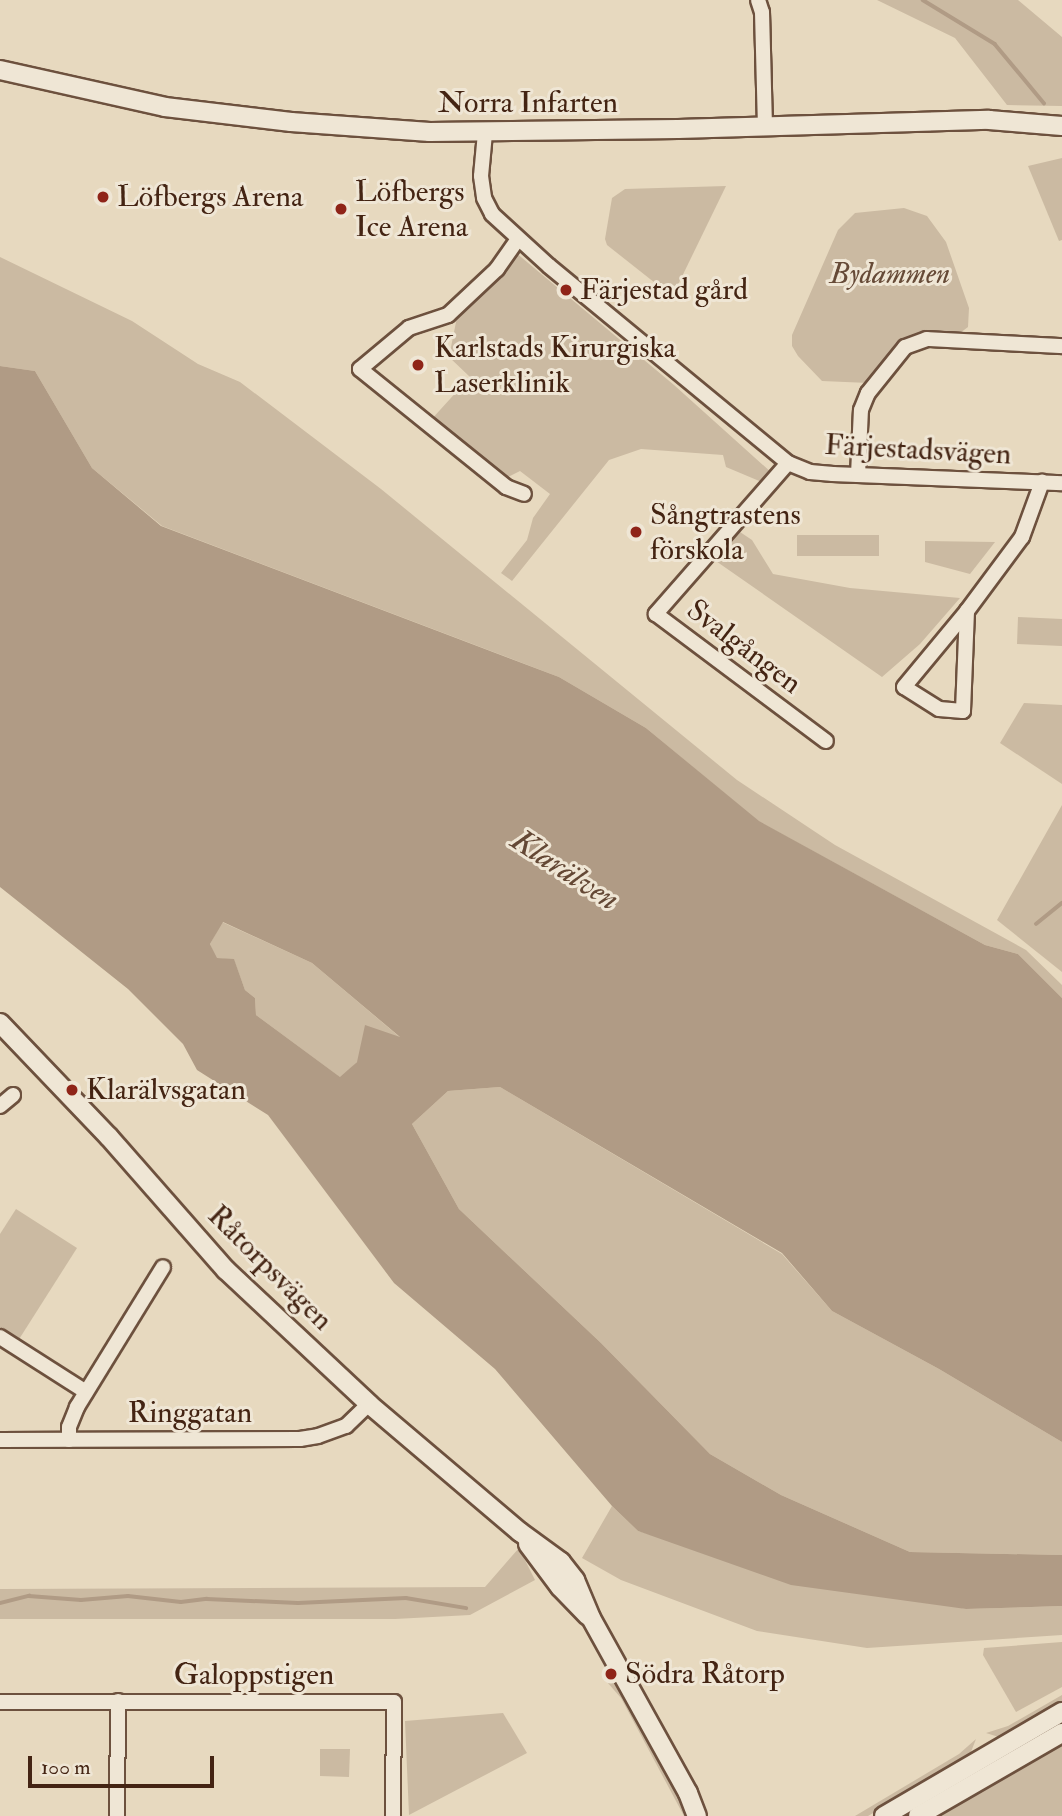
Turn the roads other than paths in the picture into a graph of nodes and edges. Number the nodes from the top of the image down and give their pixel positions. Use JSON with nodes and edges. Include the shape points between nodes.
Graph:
{"nodes":[{"id":1,"x":758,"y":0,"type":"edge"},
{"id":2,"x":0,"y":70,"type":"edge"},
{"id":3,"x":1062,"y":126,"type":"edge"},
{"id":4,"x":765,"y":127,"type":"junction"},
{"id":5,"x":485,"y":133,"type":"junction"},
{"id":6,"x":518,"y":239,"type":"junction"},
{"id":7,"x":1062,"y":346,"type":"edge"},
{"id":8,"x":788,"y":463,"type":"junction"},
{"id":9,"x":858,"y":475,"type":"junction"},
{"id":10,"x":1042,"y":482,"type":"junction"},
{"id":11,"x":1062,"y":483,"type":"edge"},
{"id":12,"x":524,"y":494,"type":"dead end"},
{"id":13,"x":967,"y":611,"type":"junction"},
{"id":14,"x":826,"y":741,"type":"dead end"},
{"id":15,"x":0,"y":1023,"type":"edge"},
{"id":16,"x":13,"y":1095,"type":"dead end"},
{"id":17,"x":0,"y":1106,"type":"edge"},
{"id":18,"x":163,"y":1267,"type":"dead end"},
{"id":19,"x":0,"y":1337,"type":"edge"},
{"id":20,"x":86,"y":1392,"type":"junction"},
{"id":21,"x":369,"y":1404,"type":"junction"},
{"id":22,"x":0,"y":1440,"type":"edge"},
{"id":23,"x":69,"y":1440,"type":"junction"},
{"id":24,"x":118,"y":1701,"type":"junction"},
{"id":25,"x":0,"y":1702,"type":"edge"},
{"id":26,"x":1062,"y":1712,"type":"edge"},
{"id":27,"x":1062,"y":1733,"type":"edge"},
{"id":28,"x":688,"y":1793,"type":"junction"},
{"id":29,"x":117,"y":1816,"type":"edge"},
{"id":30,"x":393,"y":1816,"type":"edge"},
{"id":31,"x":697,"y":1816,"type":"edge"},
{"id":32,"x":708,"y":1816,"type":"edge"},
{"id":33,"x":884,"y":1816,"type":"edge"},
{"id":34,"x":918,"y":1816,"type":"edge"}],
"edges":[{"from":1,"to":4,"type":"street"},
{"from":2,"to":5,"type":"street","name":"Norra Infarten","via":[[165,107],[291,122]]},
{"from":3,"to":4,"type":"street","name":"Norra Infarten","via":[[989,120]]},
{"from":4,"to":5,"type":"street","name":"Norra Infarten"},
{"from":5,"to":6,"type":"street","name":"Färjestadsvägen","via":[[484,198],[492,214]]},
{"from":6,"to":8,"type":"street","name":"Färjestadsvägen"},
{"from":6,"to":12,"type":"street","via":[[497,269],[448,315],[409,328],[360,369],[506,487]]},
{"from":7,"to":9,"type":"street","via":[[927,339],[905,347],[868,393],[861,410]]},
{"from":8,"to":9,"type":"street","name":"Färjestadsvägen","via":[[810,472]]},
{"from":8,"to":14,"type":"street","name":"Svalgången","via":[[656,614]]},
{"from":9,"to":10,"type":"street","name":"Färjestadsvägen"},
{"from":10,"to":11,"type":"street","name":"Färjestadsvägen"},
{"from":10,"to":13,"type":"street","via":[[1022,537]]},
{"from":13,"to":13,"type":"street","via":[[904,687],[939,709],[963,711]]},
{"from":15,"to":21,"type":"street","name":"Råtorpsvägen","via":[[226,1270]]},
{"from":16,"to":17,"type":"street"},
{"from":18,"to":20,"type":"street"},
{"from":19,"to":20,"type":"street"},
{"from":20,"to":23,"type":"street","via":[[71,1418]]},
{"from":21,"to":23,"type":"street","name":"Ringgatan","via":[[346,1426],[318,1436]]},
{"from":21,"to":28,"type":"street","name":"Råtorpsvägen","via":[[561,1562],[575,1580],[591,1618]]},
{"from":22,"to":23,"type":"street","name":"Ringgatan"},
{"from":24,"to":25,"type":"street","name":"Galoppstigen"},
{"from":24,"to":29,"type":"street"},
{"from":24,"to":30,"type":"street","name":"Galoppstigen","via":[[394,1702]]},
{"from":26,"to":33,"type":"street"},
{"from":27,"to":34,"type":"street"},
{"from":28,"to":31,"type":"street"},
{"from":28,"to":32,"type":"street"}]}
